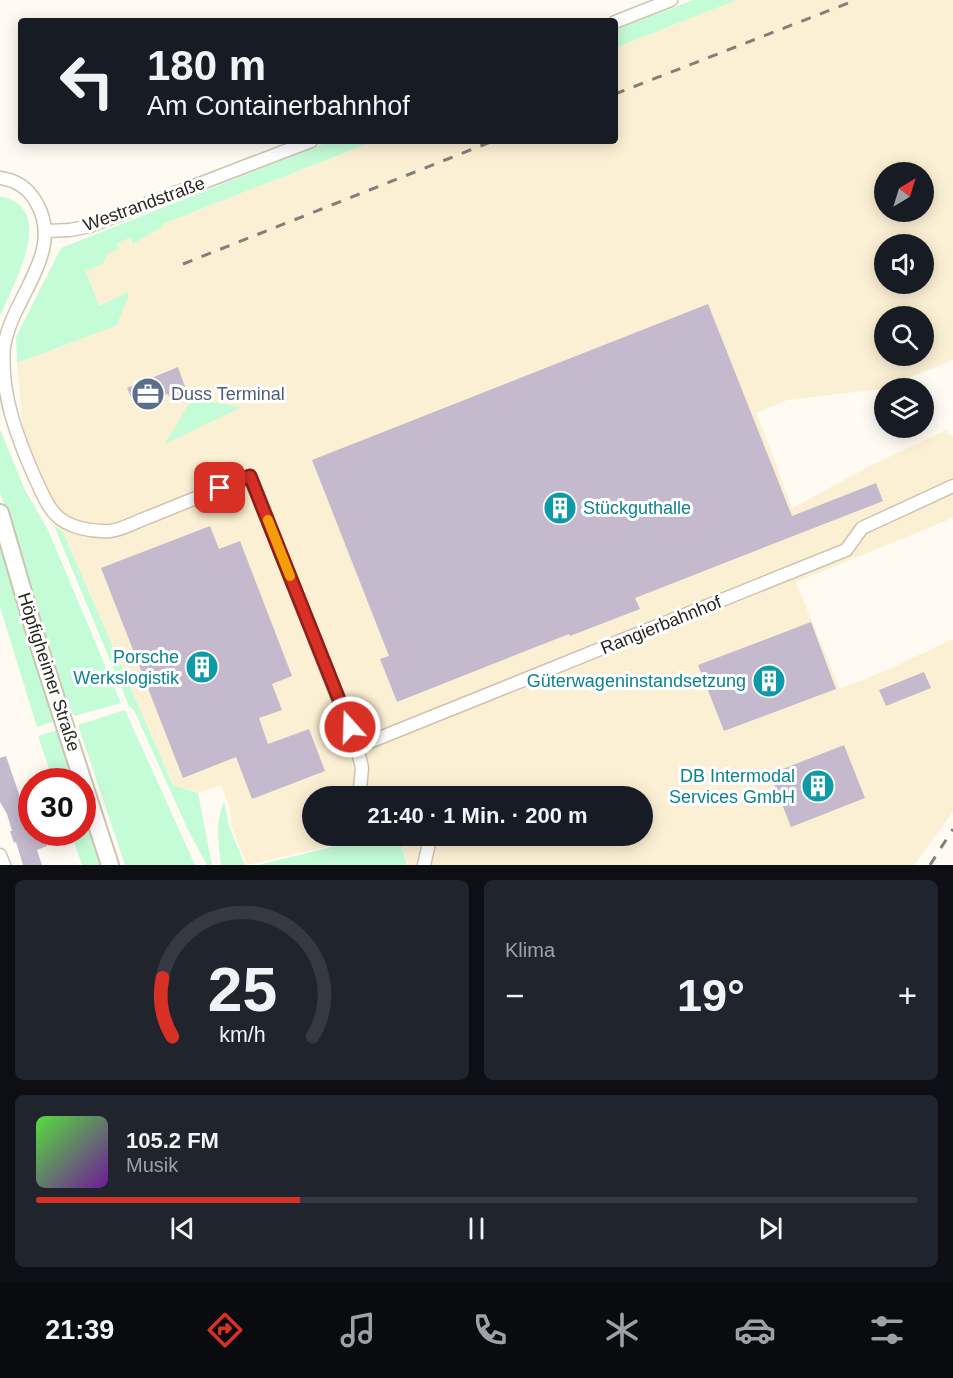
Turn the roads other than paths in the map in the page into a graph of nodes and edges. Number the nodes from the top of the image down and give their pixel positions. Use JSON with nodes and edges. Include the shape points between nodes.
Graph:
{"nodes":[{"id":1,"x":671,"y":0,"type":"edge"},
{"id":2,"x":618,"y":21,"type":"edge"},
{"id":3,"x":303,"y":144,"type":"edge"},
{"id":4,"x":0,"y":178,"type":"edge"},
{"id":5,"x":46,"y":231,"type":"junction"},
{"id":6,"x":953,"y":486,"type":"edge"},
{"id":7,"x":0,"y":513,"type":"edge"},
{"id":8,"x":357,"y":747,"type":"junction"},
{"id":9,"x":360,"y":786,"type":"edge"},
{"id":10,"x":428,"y":846,"type":"edge"},
{"id":11,"x":0,"y":855,"type":"edge"},
{"id":12,"x":4,"y":865,"type":"edge"},
{"id":13,"x":110,"y":865,"type":"edge"},
{"id":14,"x":424,"y":865,"type":"edge"}],
"edges":[{"from":1,"to":2,"type":"street"},
{"from":3,"to":5,"type":"street","name":"Westrandstraße","via":[[90,226]]},
{"from":4,"to":5,"type":"street","via":[[16,182],[33,197]]},
{"from":5,"to":8,"type":"street","via":[[40,260],[7,332],[3,373],[13,424],[56,516],[80,528],[113,531],[250,476]]},
{"from":6,"to":8,"type":"street","name":"Rangierbahnhof","via":[[862,528],[846,550]]},
{"from":7,"to":13,"type":"main road","name":"Höpfigheimer Straße"},
{"from":8,"to":9,"type":"street","via":[[362,768]]},
{"from":10,"to":14,"type":"street"},
{"from":11,"to":12,"type":"street"}]}
